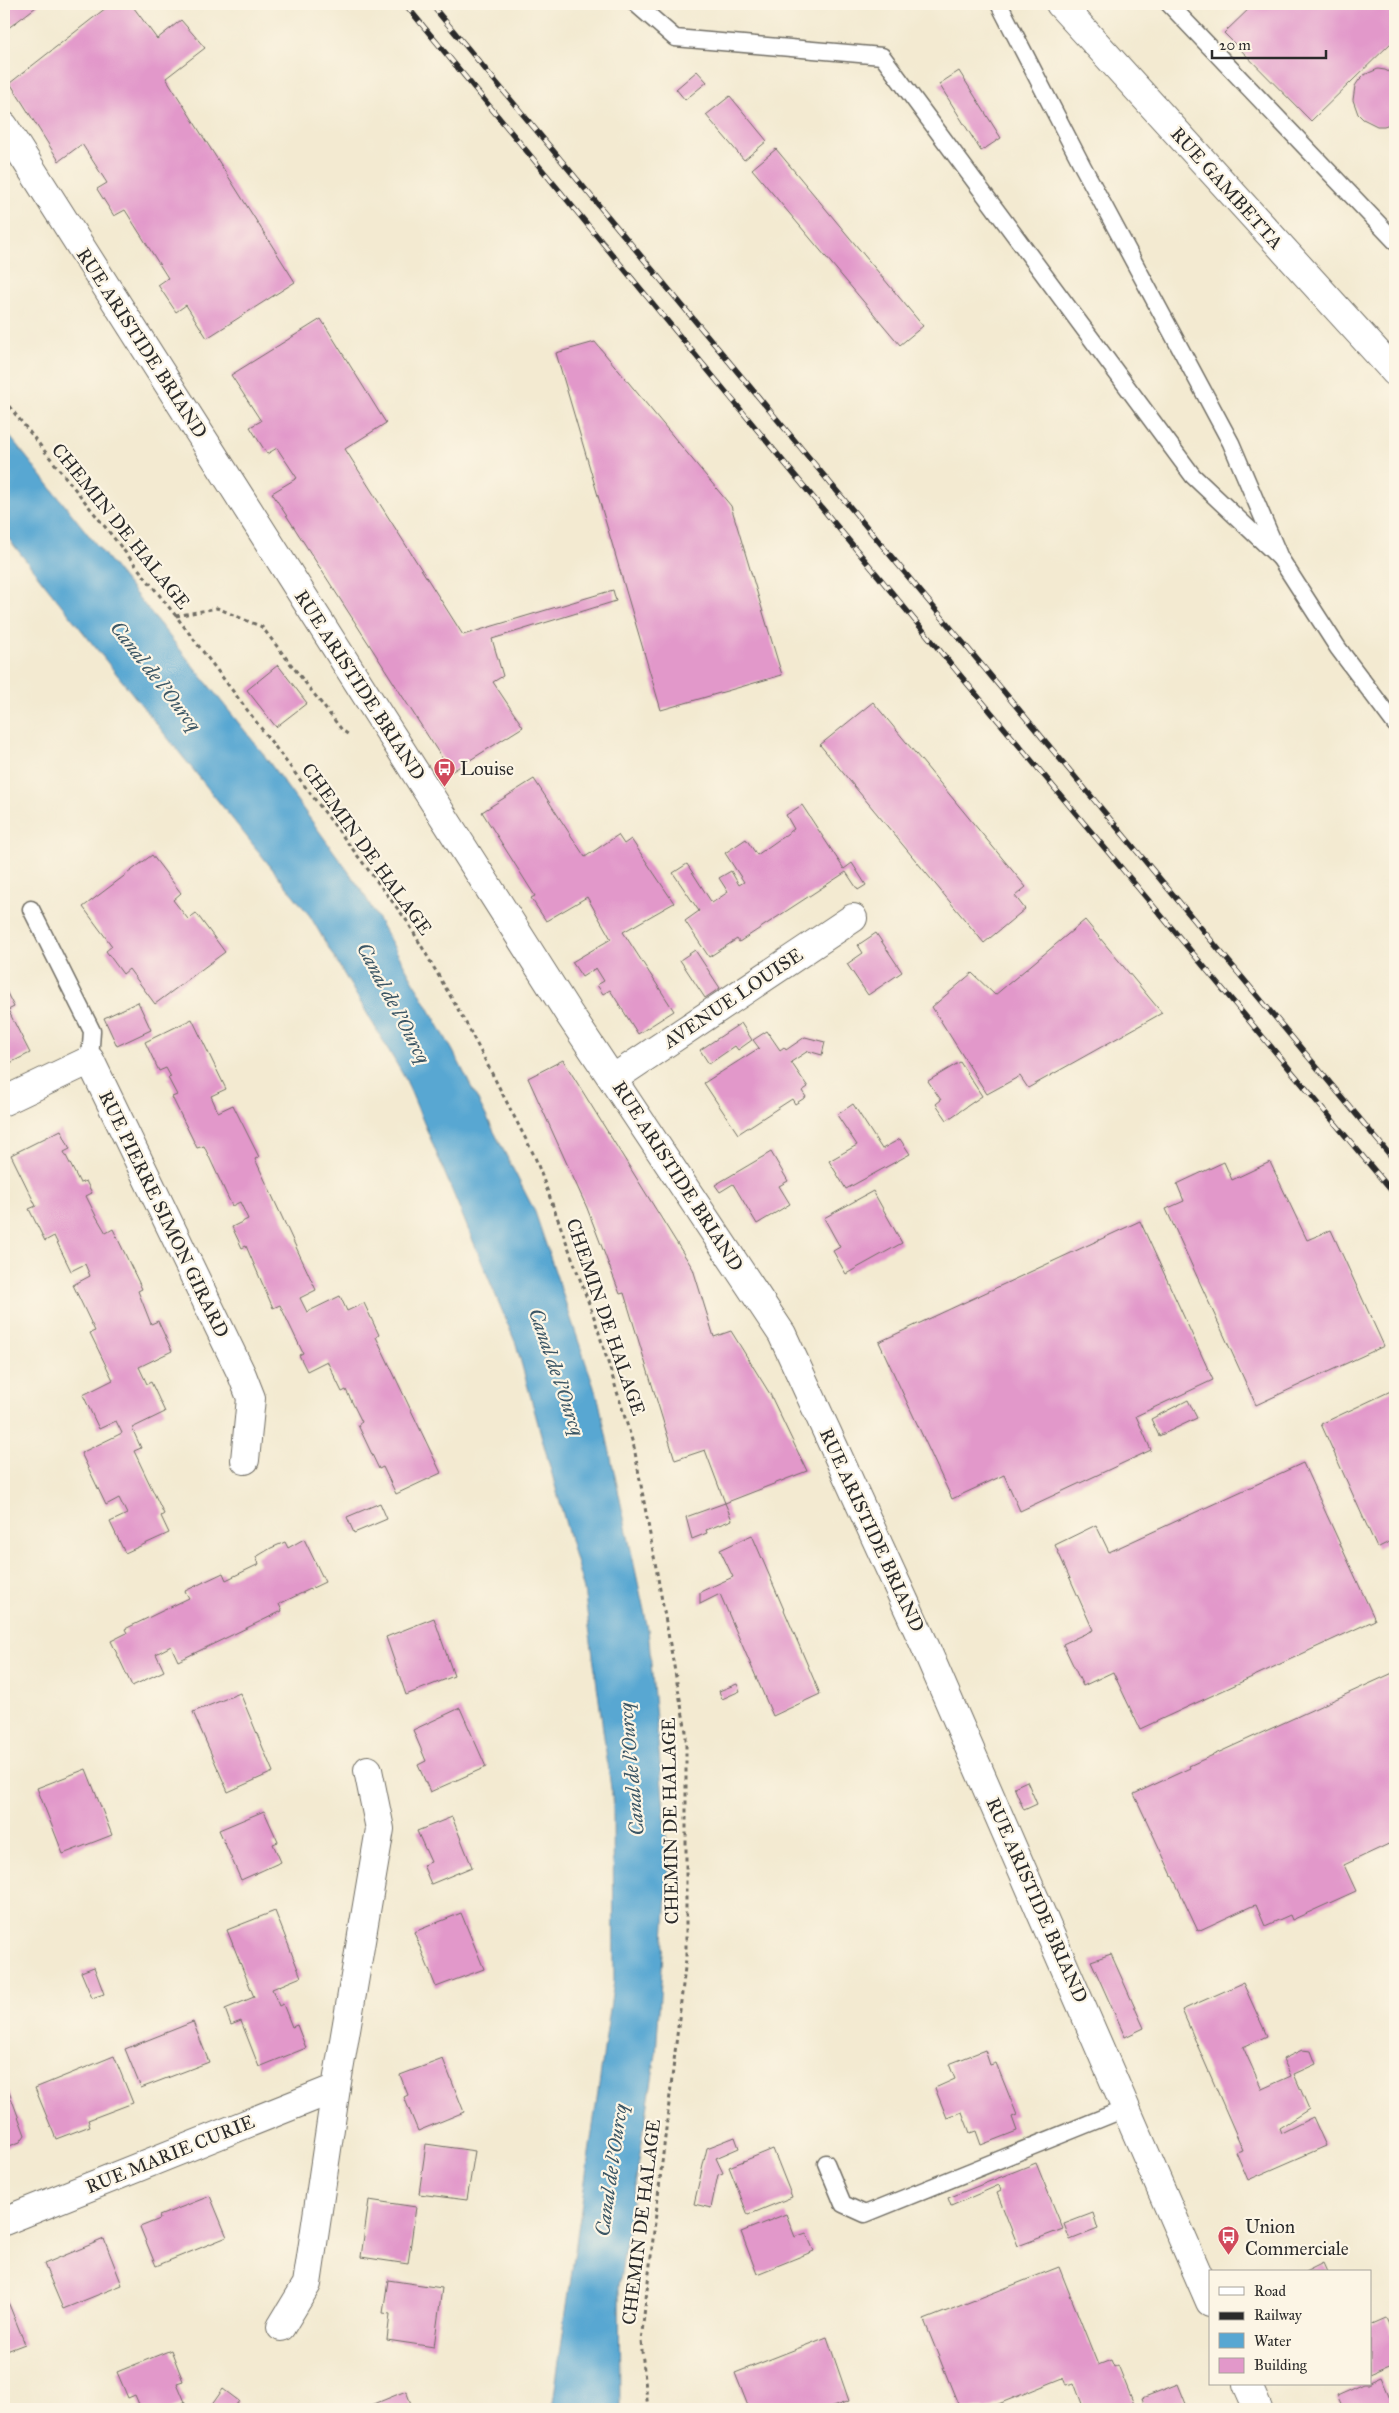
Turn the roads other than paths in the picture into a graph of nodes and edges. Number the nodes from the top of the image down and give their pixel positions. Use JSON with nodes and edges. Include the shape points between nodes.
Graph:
{"nodes":[{"id":1,"x":636,"y":4,"type":"edge"},
{"id":2,"x":999,"y":4,"type":"edge"},
{"id":3,"x":1060,"y":4,"type":"edge"},
{"id":4,"x":1169,"y":4,"type":"edge"},
{"id":5,"x":4,"y":126,"type":"edge"},
{"id":6,"x":1395,"y":241,"type":"edge"},
{"id":7,"x":1395,"y":372,"type":"edge"},
{"id":8,"x":1280,"y":558,"type":"junction"},
{"id":9,"x":1395,"y":724,"type":"edge"},
{"id":10,"x":31,"y":909,"type":"dead end"},
{"id":11,"x":853,"y":918,"type":"dead end"},
{"id":12,"x":90,"y":1060,"type":"junction"},
{"id":13,"x":614,"y":1078,"type":"junction"},
{"id":14,"x":4,"y":1101,"type":"edge"},
{"id":15,"x":245,"y":1460,"type":"dead end"},
{"id":16,"x":368,"y":1770,"type":"dead end"},
{"id":17,"x":336,"y":2088,"type":"junction"},
{"id":18,"x":1126,"y":2108,"type":"junction"},
{"id":19,"x":826,"y":2163,"type":"dead end"},
{"id":20,"x":4,"y":2221,"type":"edge"},
{"id":21,"x":1209,"y":2300,"type":"edge"},
{"id":22,"x":281,"y":2327,"type":"dead end"},
{"id":23,"x":1248,"y":2386,"type":"edge"},
{"id":24,"x":1258,"y":2409,"type":"edge"}],
"edges":[{"from":1,"to":8,"type":"lane","via":[[675,38],[882,56],[1193,476]]},
{"from":2,"to":8,"type":"lane","via":[[1082,167],[1231,443]]},
{"from":3,"to":7,"type":"street","name":"RUE GAMBETTA"},
{"from":4,"to":6,"type":"lane"},
{"from":5,"to":13,"type":"street","name":"RUE ARISTIDE BRIAND","via":[[569,1014]]},
{"from":8,"to":9,"type":"lane","via":[[1338,648]]},
{"from":10,"to":12,"type":"lane","via":[[92,1031]]},
{"from":11,"to":13,"type":"street","name":"AVENUE LOUISE"},
{"from":12,"to":14,"type":"street"},
{"from":12,"to":15,"type":"street","name":"RUE PIERRE SIMON GIRARD","via":[[251,1398]]},
{"from":13,"to":18,"type":"street","name":"RUE ARISTIDE BRIAND","via":[[782,1334],[926,1646]]},
{"from":16,"to":17,"type":"street","via":[[380,1828]]},
{"from":17,"to":20,"type":"street","name":"RUE MARIE CURIE"},
{"from":17,"to":22,"type":"street","via":[[307,2284]]},
{"from":18,"to":19,"type":"lane","via":[[865,2214],[843,2204]]},
{"from":18,"to":21,"type":"street","name":"RUE ARISTIDE BRIAND"},
{"from":23,"to":24,"type":"street"}]}
